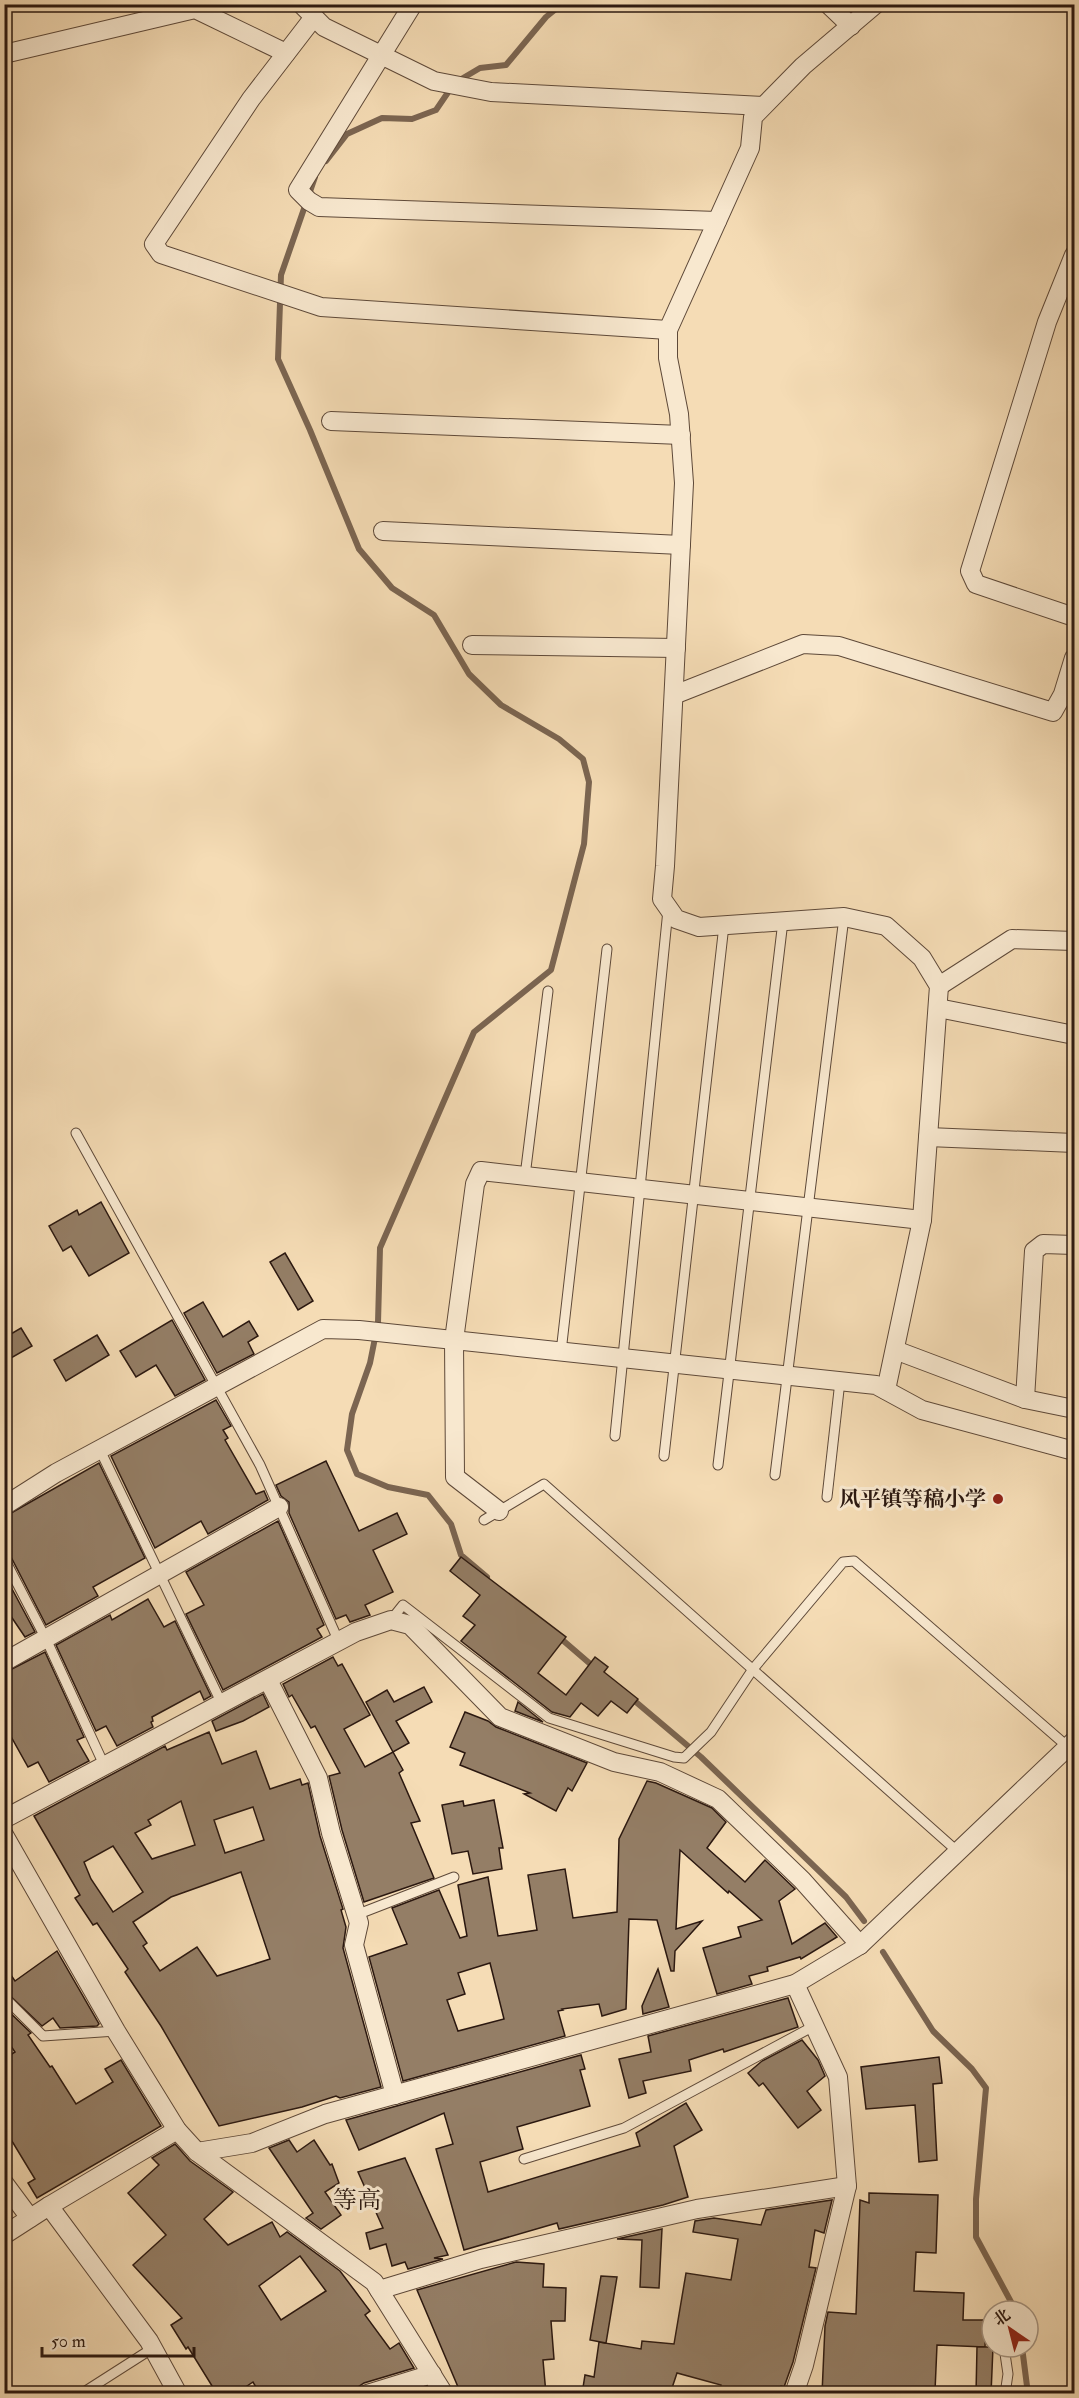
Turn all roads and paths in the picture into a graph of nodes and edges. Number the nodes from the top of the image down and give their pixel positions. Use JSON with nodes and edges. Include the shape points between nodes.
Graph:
{"nodes":[{"id":1,"x":413,"y":4,"type":"edge"},
{"id":2,"x":828,"y":4,"type":"edge"},
{"id":3,"x":876,"y":4,"type":"edge"},
{"id":4,"x":308,"y":11,"type":"edge"},
{"id":5,"x":850,"y":26,"type":"junction"},
{"id":6,"x":286,"y":53,"type":"junction"},
{"id":7,"x":4,"y":54,"type":"edge"},
{"id":8,"x":382,"y":55,"type":"junction"},
{"id":9,"x":763,"y":106,"type":"junction"},
{"id":10,"x":717,"y":221,"type":"junction"},
{"id":11,"x":1074,"y":255,"type":"edge"},
{"id":12,"x":668,"y":330,"type":"junction"},
{"id":13,"x":331,"y":421,"type":"dead end"},
{"id":14,"x":681,"y":435,"type":"junction"},
{"id":15,"x":383,"y":531,"type":"dead end"},
{"id":16,"x":681,"y":545,"type":"junction"},
{"id":17,"x":1074,"y":617,"type":"edge"},
{"id":18,"x":472,"y":645,"type":"dead end"},
{"id":19,"x":676,"y":648,"type":"junction"},
{"id":20,"x":1074,"y":658,"type":"edge"},
{"id":21,"x":674,"y":695,"type":"junction"},
{"id":22,"x":669,"y":909,"type":"junction"},
{"id":23,"x":844,"y":916,"type":"junction"},
{"id":24,"x":783,"y":921,"type":"junction"},
{"id":25,"x":724,"y":925,"type":"junction"},
{"id":26,"x":1074,"y":941,"type":"edge"},
{"id":27,"x":607,"y":949,"type":"dead end"},
{"id":28,"x":939,"y":986,"type":"junction"},
{"id":29,"x":548,"y":991,"type":"dead end"},
{"id":30,"x":938,"y":1008,"type":"junction"},
{"id":31,"x":1074,"y":1035,"type":"edge"},
{"id":32,"x":76,"y":1133,"type":"dead end"},
{"id":33,"x":928,"y":1137,"type":"junction"},
{"id":34,"x":1074,"y":1143,"type":"edge"},
{"id":35,"x":525,"y":1176,"type":"junction"},
{"id":36,"x":580,"y":1182,"type":"junction"},
{"id":37,"x":640,"y":1188,"type":"junction"},
{"id":38,"x":694,"y":1194,"type":"junction"},
{"id":39,"x":749,"y":1201,"type":"junction"},
{"id":40,"x":808,"y":1207,"type":"junction"},
{"id":41,"x":922,"y":1220,"type":"junction"},
{"id":42,"x":1074,"y":1245,"type":"edge"},
{"id":43,"x":454,"y":1340,"type":"junction"},
{"id":44,"x":895,"y":1350,"type":"junction"},
{"id":45,"x":561,"y":1352,"type":"junction"},
{"id":46,"x":624,"y":1358,"type":"junction"},
{"id":47,"x":674,"y":1364,"type":"junction"},
{"id":48,"x":729,"y":1369,"type":"junction"},
{"id":49,"x":787,"y":1376,"type":"junction"},
{"id":50,"x":840,"y":1381,"type":"junction"},
{"id":51,"x":218,"y":1386,"type":"junction"},
{"id":52,"x":886,"y":1390,"type":"junction"},
{"id":53,"x":1025,"y":1399,"type":"junction"},
{"id":54,"x":1074,"y":1409,"type":"edge"},
{"id":55,"x":615,"y":1436,"type":"dead end"},
{"id":56,"x":100,"y":1450,"type":"junction"},
{"id":57,"x":1074,"y":1451,"type":"edge"},
{"id":58,"x":664,"y":1456,"type":"dead end"},
{"id":59,"x":718,"y":1466,"type":"dead end"},
{"id":60,"x":775,"y":1474,"type":"dead end"},
{"id":61,"x":827,"y":1497,"type":"dead end"},
{"id":62,"x":4,"y":1506,"type":"edge"},
{"id":63,"x":279,"y":1507,"type":"junction"},
{"id":64,"x":492,"y":1515,"type":"joint"},
{"id":65,"x":4,"y":1558,"type":"edge"},
{"id":66,"x":160,"y":1572,"type":"junction"},
{"id":67,"x":391,"y":1620,"type":"junction"},
{"id":68,"x":46,"y":1640,"type":"junction"},
{"id":69,"x":339,"y":1642,"type":"junction"},
{"id":70,"x":4,"y":1662,"type":"edge"},
{"id":71,"x":753,"y":1669,"type":"junction"},
{"id":72,"x":268,"y":1680,"type":"junction"},
{"id":73,"x":222,"y":1704,"type":"junction"},
{"id":74,"x":1071,"y":1744,"type":"edge"},
{"id":75,"x":105,"y":1767,"type":"junction"},
{"id":76,"x":4,"y":1819,"type":"edge"},
{"id":77,"x":4,"y":1835,"type":"edge"},
{"id":78,"x":957,"y":1851,"type":"junction"},
{"id":79,"x":454,"y":1878,"type":"dead end"},
{"id":80,"x":356,"y":1915,"type":"junction"},
{"id":81,"x":860,"y":1945,"type":"junction"},
{"id":82,"x":795,"y":1984,"type":"junction"},
{"id":83,"x":4,"y":1997,"type":"edge"},
{"id":84,"x":814,"y":2026,"type":"junction"},
{"id":85,"x":116,"y":2031,"type":"junction"},
{"id":86,"x":395,"y":2095,"type":"junction"},
{"id":87,"x":177,"y":2130,"type":"junction"},
{"id":88,"x":197,"y":2152,"type":"junction"},
{"id":89,"x":524,"y":2159,"type":"dead end"},
{"id":90,"x":4,"y":2183,"type":"edge"},
{"id":91,"x":847,"y":2186,"type":"junction"},
{"id":92,"x":48,"y":2206,"type":"junction"},
{"id":93,"x":30,"y":2218,"type":"junction"},
{"id":94,"x":4,"y":2235,"type":"edge"},
{"id":95,"x":379,"y":2290,"type":"junction"},
{"id":96,"x":153,"y":2348,"type":"junction"},
{"id":97,"x":1006,"y":2359,"type":"edge"},
{"id":98,"x":432,"y":2374,"type":"junction"},
{"id":99,"x":81,"y":2394,"type":"edge"},
{"id":100,"x":178,"y":2394,"type":"edge"},
{"id":101,"x":367,"y":2394,"type":"edge"},
{"id":102,"x":444,"y":2394,"type":"edge"},
{"id":103,"x":794,"y":2394,"type":"edge"},
{"id":104,"x":1005,"y":2394,"type":"edge"}],
"edges":[{"from":1,"to":8,"type":"street"},
{"from":2,"to":5,"type":"street"},
{"from":3,"to":5,"type":"street"},
{"from":4,"to":6,"type":"street"},
{"from":4,"to":8,"type":"street","via":[[324,27]]},
{"from":5,"to":9,"type":"street"},
{"from":6,"to":7,"type":"street","via":[[195,9]]},
{"from":6,"to":12,"type":"street","via":[[154,244],[161,254],[321,307]]},
{"from":8,"to":9,"type":"street","via":[[434,81],[491,92]]},
{"from":8,"to":10,"type":"street","via":[[298,190],[319,207]]},
{"from":9,"to":10,"type":"street","via":[[753,117],[750,148]]},
{"from":10,"to":12,"type":"street"},
{"from":11,"to":17,"type":"street","via":[[1047,322],[970,571],[976,584]]},
{"from":12,"to":14,"type":"street","via":[[668,358]]},
{"from":13,"to":14,"type":"street"},
{"from":14,"to":16,"type":"street"},
{"from":15,"to":16,"type":"street"},
{"from":16,"to":19,"type":"street"},
{"from":18,"to":19,"type":"street"},
{"from":19,"to":21,"type":"street"},
{"from":20,"to":21,"type":"street","via":[[1053,712],[830,645],[803,644]]},
{"from":21,"to":22,"type":"street","via":[[662,899]]},
{"from":22,"to":25,"type":"street","via":[[676,919],[699,927]]},
{"from":22,"to":37,"type":"lane"},
{"from":23,"to":24,"type":"street"},
{"from":23,"to":28,"type":"street","via":[[886,926],[922,958]]},
{"from":23,"to":40,"type":"lane"},
{"from":24,"to":25,"type":"street"},
{"from":24,"to":39,"type":"lane"},
{"from":25,"to":38,"type":"lane"},
{"from":26,"to":28,"type":"street","via":[[1012,939]]},
{"from":27,"to":36,"type":"lane"},
{"from":28,"to":30,"type":"street"},
{"from":29,"to":35,"type":"lane"},
{"from":30,"to":31,"type":"street"},
{"from":30,"to":33,"type":"street"},
{"from":32,"to":51,"type":"lane"},
{"from":33,"to":34,"type":"street"},
{"from":33,"to":41,"type":"street"},
{"from":35,"to":36,"type":"street"},
{"from":35,"to":43,"type":"street","via":[[482,1171],[475,1184]]},
{"from":36,"to":37,"type":"street"},
{"from":36,"to":45,"type":"lane"},
{"from":37,"to":38,"type":"street"},
{"from":37,"to":46,"type":"lane"},
{"from":38,"to":39,"type":"street"},
{"from":38,"to":47,"type":"lane"},
{"from":39,"to":40,"type":"street"},
{"from":39,"to":48,"type":"lane"},
{"from":40,"to":41,"type":"street"},
{"from":40,"to":49,"type":"lane"},
{"from":41,"to":44,"type":"street"},
{"from":42,"to":53,"type":"street","via":[[1043,1244],[1034,1251]]},
{"from":43,"to":45,"type":"street"},
{"from":43,"to":51,"type":"street","via":[[323,1329]]},
{"from":43,"to":64,"type":"street","via":[[455,1477]]},
{"from":44,"to":52,"type":"street"},
{"from":44,"to":53,"type":"street"},
{"from":45,"to":46,"type":"street"},
{"from":46,"to":47,"type":"street"},
{"from":46,"to":55,"type":"lane"},
{"from":47,"to":48,"type":"street"},
{"from":47,"to":58,"type":"lane"},
{"from":48,"to":49,"type":"street"},
{"from":48,"to":59,"type":"lane"},
{"from":49,"to":50,"type":"street"},
{"from":49,"to":60,"type":"lane"},
{"from":50,"to":52,"type":"street"},
{"from":50,"to":61,"type":"lane"},
{"from":51,"to":56,"type":"street"},
{"from":51,"to":63,"type":"lane"},
{"from":52,"to":57,"type":"street","via":[[922,1410]]},
{"from":53,"to":54,"type":"street"},
{"from":56,"to":62,"type":"street"},
{"from":56,"to":66,"type":"lane"},
{"from":63,"to":66,"type":"street"},
{"from":63,"to":69,"type":"lane"},
{"from":64,"to":71,"type":"lane","via":[[544,1484]]},
{"from":65,"to":68,"type":"lane"},
{"from":66,"to":68,"type":"street"},
{"from":66,"to":73,"type":"lane"},
{"from":67,"to":69,"type":"street"},
{"from":67,"to":71,"type":"lane","via":[[403,1605],[549,1718],[674,1757],[684,1758],[711,1732]]},
{"from":67,"to":81,"type":"street","via":[[410,1626],[500,1717],[614,1762],[660,1772],[718,1799],[802,1880]]},
{"from":68,"to":70,"type":"street"},
{"from":68,"to":75,"type":"lane"},
{"from":69,"to":72,"type":"street"},
{"from":71,"to":74,"type":"lane","via":[[843,1562],[855,1561]]},
{"from":71,"to":78,"type":"lane"},
{"from":72,"to":73,"type":"street"},
{"from":72,"to":80,"type":"street","via":[[318,1778]]},
{"from":73,"to":75,"type":"street"},
{"from":74,"to":78,"type":"street"},
{"from":75,"to":76,"type":"street"},
{"from":77,"to":85,"type":"street"},
{"from":78,"to":81,"type":"street"},
{"from":79,"to":80,"type":"lane"},
{"from":80,"to":86,"type":"street","via":[[359,1923],[354,1945]]},
{"from":81,"to":82,"type":"street"},
{"from":82,"to":84,"type":"street"},
{"from":82,"to":86,"type":"street"},
{"from":83,"to":85,"type":"lane","via":[[43,2036]]},
{"from":84,"to":89,"type":"lane","via":[[624,2128]]},
{"from":84,"to":91,"type":"street","via":[[838,2077]]},
{"from":85,"to":87,"type":"street"},
{"from":86,"to":88,"type":"street","via":[[325,2114],[252,2143]]},
{"from":87,"to":88,"type":"street"},
{"from":87,"to":92,"type":"street"},
{"from":88,"to":95,"type":"street"},
{"from":90,"to":93,"type":"street"},
{"from":91,"to":95,"type":"street","via":[[697,2209],[481,2259]]},
{"from":91,"to":103,"type":"street"},
{"from":92,"to":93,"type":"street"},
{"from":92,"to":96,"type":"street"},
{"from":93,"to":94,"type":"street"},
{"from":95,"to":98,"type":"street"},
{"from":96,"to":99,"type":"lane"},
{"from":96,"to":100,"type":"street"},
{"from":97,"to":104,"type":"lane"},
{"from":98,"to":101,"type":"street"},
{"from":98,"to":102,"type":"street"}]}
